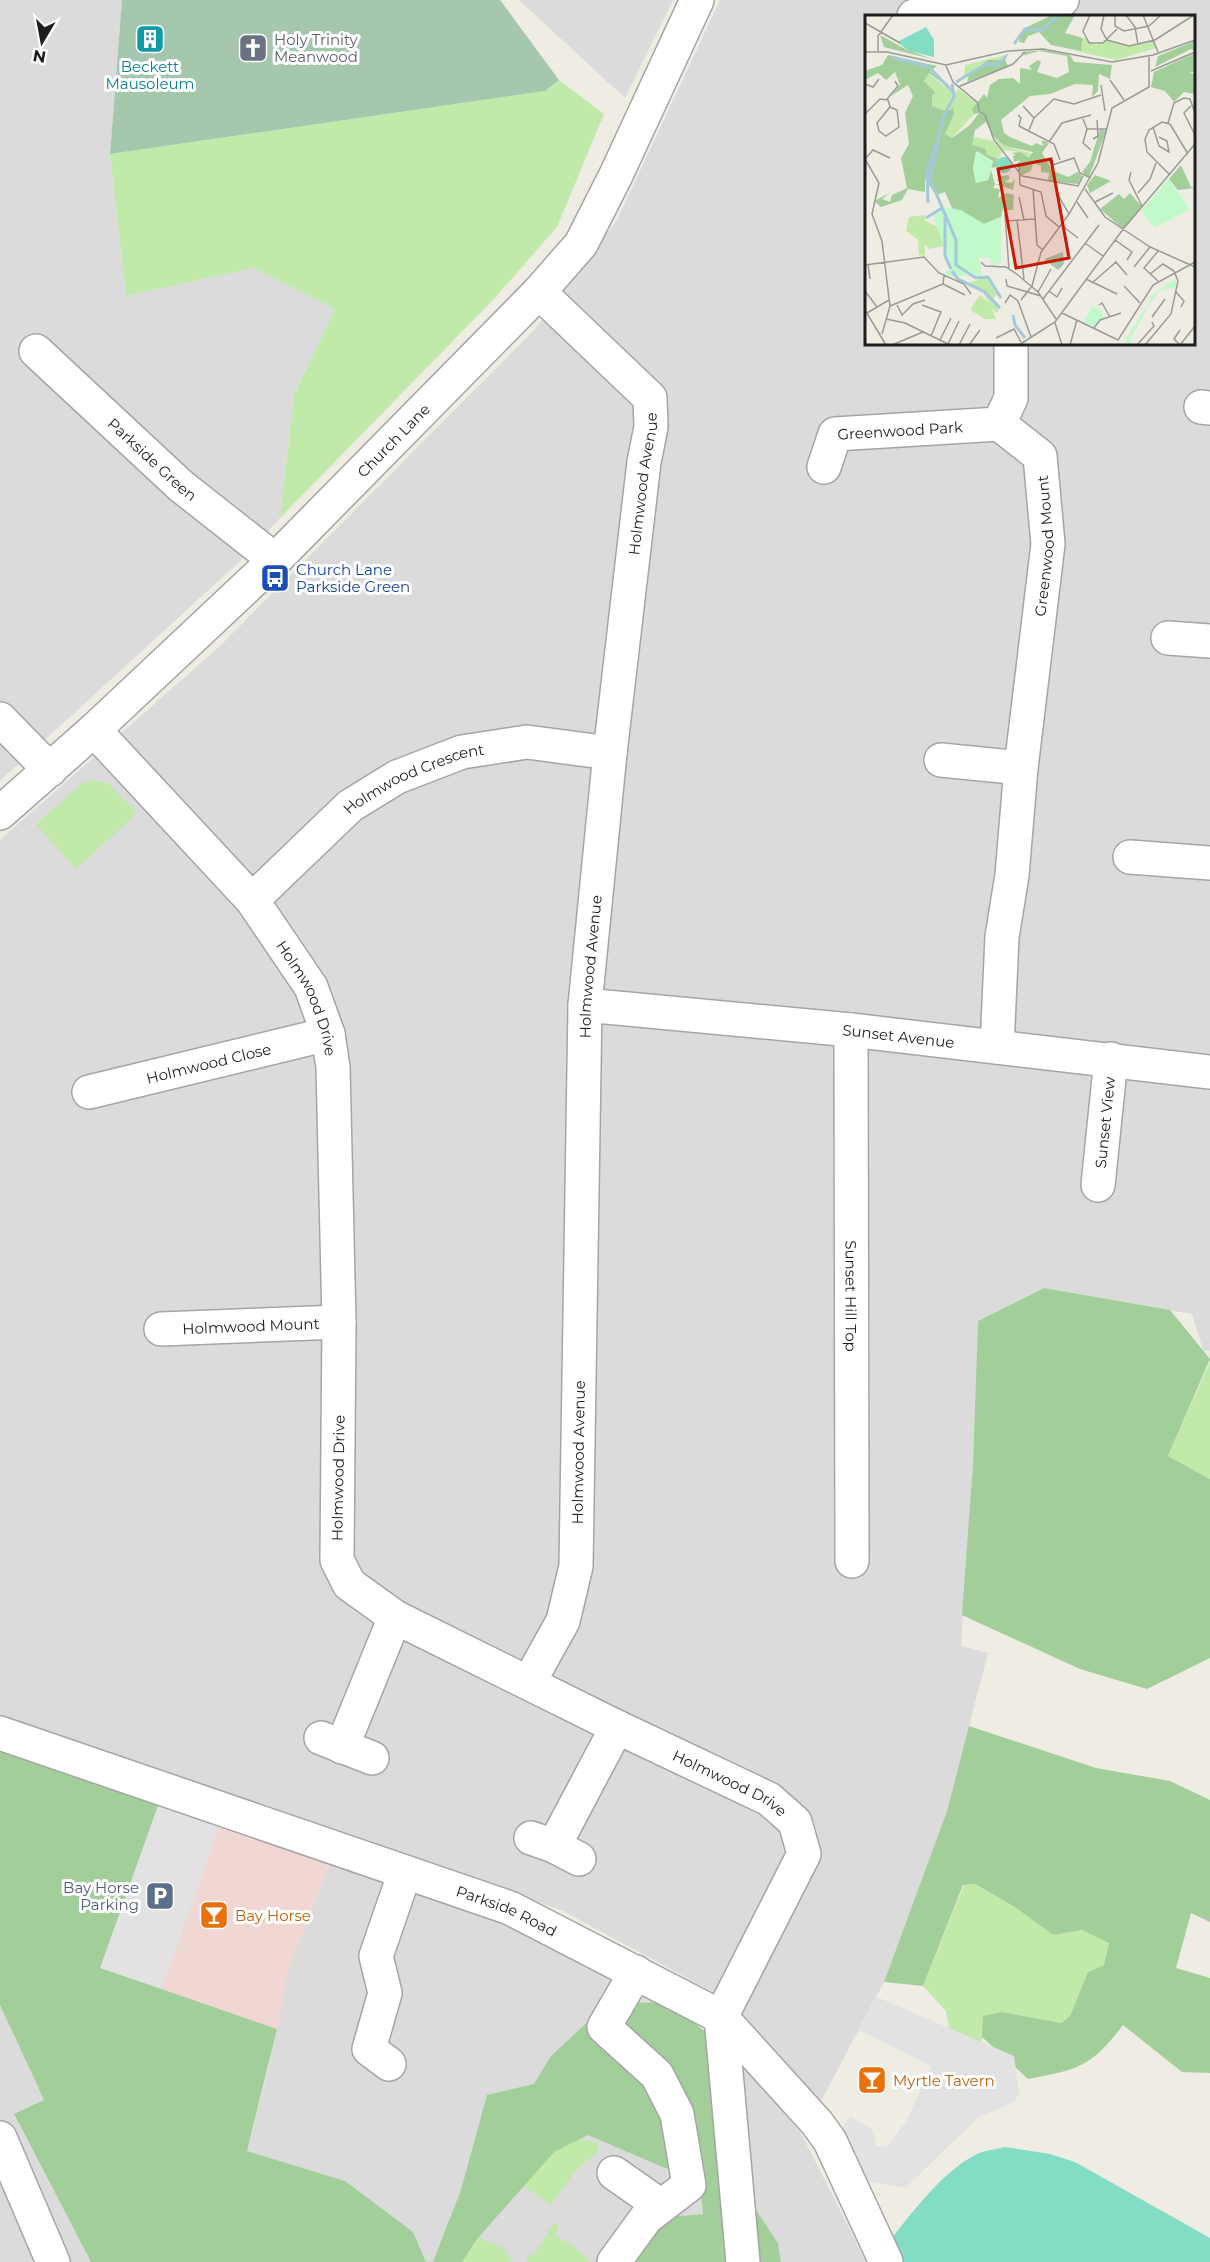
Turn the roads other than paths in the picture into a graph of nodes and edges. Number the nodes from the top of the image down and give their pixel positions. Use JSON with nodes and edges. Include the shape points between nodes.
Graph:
{"nodes":[{"id":1,"x":697,"y":0,"type":"edge"},
{"id":2,"x":1047,"y":5,"type":"edge"},
{"id":3,"x":922,"y":15,"type":"edge"},
{"id":4,"x":539,"y":292,"type":"junction"},
{"id":5,"x":1011,"y":345,"type":"edge"},
{"id":6,"x":36,"y":351,"type":"dead end"},
{"id":7,"x":999,"y":424,"type":"junction"},
{"id":8,"x":824,"y":467,"type":"dead end"},
{"id":9,"x":275,"y":560,"type":"junction"},
{"id":10,"x":1168,"y":638,"type":"dead end"},
{"id":11,"x":1210,"y":641,"type":"edge"},
{"id":12,"x":0,"y":719,"type":"edge"},
{"id":13,"x":94,"y":730,"type":"junction"},
{"id":14,"x":609,"y":753,"type":"junction"},
{"id":15,"x":941,"y":760,"type":"dead end"},
{"id":16,"x":1021,"y":768,"type":"junction"},
{"id":17,"x":50,"y":770,"type":"junction"},
{"id":18,"x":0,"y":813,"type":"edge"},
{"id":19,"x":1130,"y":857,"type":"dead end"},
{"id":20,"x":1210,"y":863,"type":"edge"},
{"id":21,"x":252,"y":900,"type":"junction"},
{"id":22,"x":585,"y":1005,"type":"junction"},
{"id":23,"x":851,"y":1030,"type":"junction"},
{"id":24,"x":328,"y":1034,"type":"junction"},
{"id":25,"x":998,"y":1047,"type":"junction"},
{"id":26,"x":1111,"y":1059,"type":"junction"},
{"id":27,"x":1210,"y":1072,"type":"edge"},
{"id":28,"x":89,"y":1092,"type":"dead end"},
{"id":29,"x":1098,"y":1185,"type":"dead end"},
{"id":30,"x":339,"y":1322,"type":"junction"},
{"id":31,"x":161,"y":1329,"type":"dead end"},
{"id":32,"x":852,"y":1561,"type":"dead end"},
{"id":33,"x":395,"y":1617,"type":"junction"},
{"id":34,"x":529,"y":1682,"type":"junction"},
{"id":35,"x":617,"y":1727,"type":"junction"},
{"id":36,"x":0,"y":1733,"type":"edge"},
{"id":37,"x":372,"y":1758,"type":"dead end"},
{"id":38,"x":554,"y":1848,"type":"dead end"},
{"id":39,"x":405,"y":1872,"type":"junction"},
{"id":40,"x":636,"y":1972,"type":"junction"},
{"id":41,"x":721,"y":2017,"type":"junction"},
{"id":42,"x":389,"y":2064,"type":"dead end"},
{"id":43,"x":0,"y":2138,"type":"edge"},
{"id":44,"x":615,"y":2173,"type":"dead end"},
{"id":45,"x":661,"y":2206,"type":"junction"},
{"id":46,"x":53,"y":2262,"type":"edge"},
{"id":47,"x":614,"y":2262,"type":"edge"},
{"id":48,"x":743,"y":2262,"type":"edge"},
{"id":49,"x":886,"y":2262,"type":"edge"}],
"edges":[{"from":1,"to":4,"type":"street","name":"Church Lane","via":[[581,244]]},
{"from":2,"to":3,"type":"street"},
{"from":4,"to":9,"type":"street","name":"Church Lane"},
{"from":4,"to":14,"type":"street","name":"Holmwood Avenue","via":[[650,398],[651,427]]},
{"from":5,"to":7,"type":"street","via":[[1011,398]]},
{"from":6,"to":9,"type":"street","name":"Parkside Green","via":[[181,486]]},
{"from":7,"to":8,"type":"street","name":"Greenwood Park","via":[[835,435]]},
{"from":7,"to":16,"type":"street","name":"Greenwood Mount","via":[[1040,456],[1047,544]]},
{"from":9,"to":13,"type":"street","name":"Church Lane"},
{"from":10,"to":11,"type":"street"},
{"from":12,"to":17,"type":"street"},
{"from":13,"to":17,"type":"street","name":"Church Lane"},
{"from":13,"to":21,"type":"street","name":"Holmwood Drive"},
{"from":14,"to":21,"type":"street","name":"Holmwood Crescent","via":[[527,742],[462,752],[397,777],[350,806]]},
{"from":14,"to":22,"type":"street","name":"Holmwood Avenue"},
{"from":15,"to":16,"type":"street"},
{"from":16,"to":25,"type":"street","name":"Greenwood Mount","via":[[1012,875],[1002,937]]},
{"from":17,"to":18,"type":"street","name":"Church Lane"},
{"from":19,"to":20,"type":"street"},
{"from":21,"to":24,"type":"street","name":"Holmwood Drive","via":[[311,987]]},
{"from":22,"to":23,"type":"street","name":"Sunset Avenue"},
{"from":22,"to":34,"type":"street","name":"Holmwood Avenue","via":[[576,1566],[563,1621]]},
{"from":23,"to":25,"type":"street","name":"Sunset Avenue"},
{"from":23,"to":32,"type":"street","name":"Sunset Hill Top"},
{"from":24,"to":28,"type":"street","name":"Holmwood Close"},
{"from":24,"to":30,"type":"street","name":"Holmwood Drive","via":[[334,1090]]},
{"from":25,"to":26,"type":"street","name":"Sunset Avenue"},
{"from":26,"to":27,"type":"street","name":"Sunset Avenue"},
{"from":26,"to":29,"type":"street","name":"Sunset View"},
{"from":30,"to":31,"type":"street","name":"Holmwood Mount"},
{"from":30,"to":33,"type":"street","name":"Holmwood Drive","via":[[337,1560],[349,1584]]},
{"from":33,"to":34,"type":"street","name":"Holmwood Drive"},
{"from":33,"to":37,"type":"street","via":[[331,1742]]},
{"from":34,"to":35,"type":"street","name":"Holmwood Drive"},
{"from":35,"to":38,"type":"street"},
{"from":35,"to":41,"type":"street","name":"Holmwood Drive","via":[[769,1799],[795,1822],[804,1854]]},
{"from":36,"to":39,"type":"street","name":"Parkside Road"},
{"from":39,"to":40,"type":"street","name":"Parkside Road","via":[[510,1908]]},
{"from":39,"to":42,"type":"street","via":[[376,1956],[385,1994],[369,2049]]},
{"from":40,"to":41,"type":"street","name":"Parkside Road"},
{"from":40,"to":45,"type":"street","via":[[604,2026],[657,2075],[677,2114],[689,2185]]},
{"from":41,"to":48,"type":"street"},
{"from":41,"to":49,"type":"street","name":"Parkside Road","via":[[818,2123]]},
{"from":43,"to":46,"type":"street"},
{"from":44,"to":45,"type":"street"},
{"from":45,"to":47,"type":"street","via":[[646,2218]]}]}
